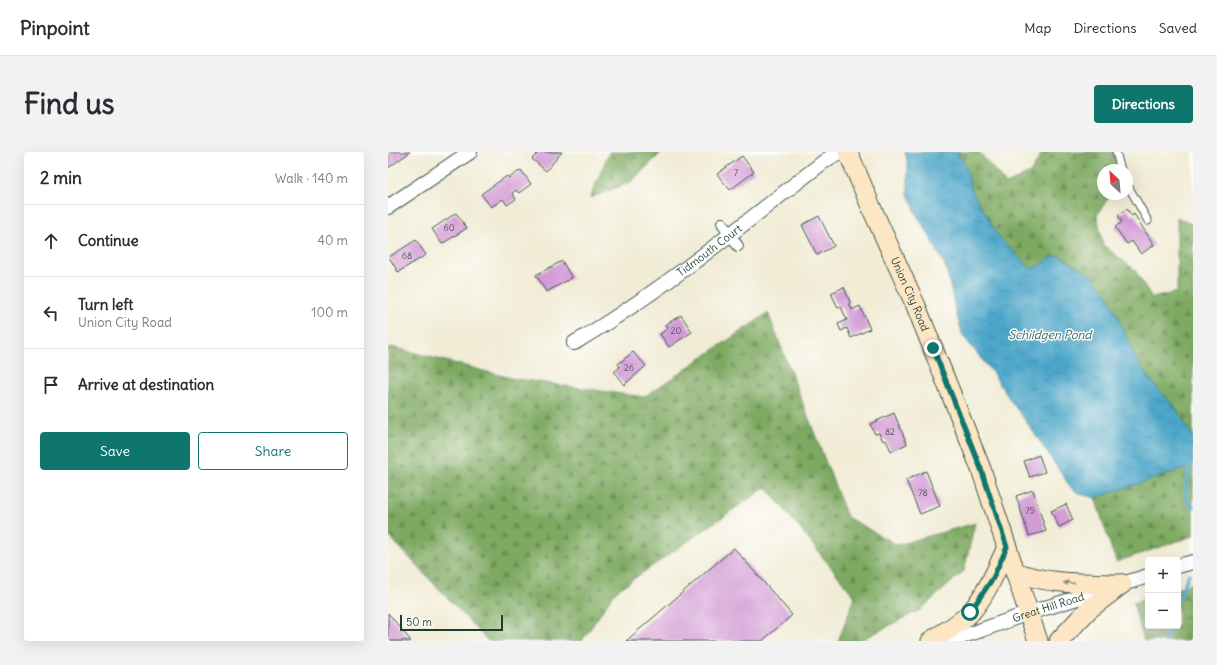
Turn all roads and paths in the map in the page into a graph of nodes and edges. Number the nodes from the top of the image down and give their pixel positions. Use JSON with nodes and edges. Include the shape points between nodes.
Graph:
{"nodes":[{"id":1,"x":470,"y":152,"type":"edge"},
{"id":2,"x":839,"y":152,"type":"edge"},
{"id":3,"x":848,"y":152,"type":"edge"},
{"id":4,"x":1116,"y":152,"type":"edge"},
{"id":5,"x":1119,"y":164,"type":"edge"},
{"id":6,"x":1133,"y":195,"type":"edge"},
{"id":7,"x":388,"y":207,"type":"edge"},
{"id":8,"x":1148,"y":221,"type":"dead end"},
{"id":9,"x":722,"y":223,"type":"dead end"},
{"id":10,"x":734,"y":241,"type":"junction"},
{"id":11,"x":574,"y":342,"type":"dead end"},
{"id":12,"x":1007,"y":547,"type":"junction"},
{"id":13,"x":1193,"y":562,"type":"edge"},
{"id":14,"x":1181,"y":565,"type":"edge"},
{"id":15,"x":1015,"y":572,"type":"junction"},
{"id":16,"x":1145,"y":577,"type":"edge"},
{"id":17,"x":1122,"y":584,"type":"junction"},
{"id":18,"x":1029,"y":613,"type":"junction"},
{"id":19,"x":931,"y":641,"type":"edge"},
{"id":20,"x":950,"y":641,"type":"edge"},
{"id":21,"x":1038,"y":641,"type":"edge"},
{"id":22,"x":1059,"y":641,"type":"edge"}],
"edges":[{"from":1,"to":7,"type":"street"},
{"from":2,"to":10,"type":"street","name":"Tidmouth Court","via":[[826,160]]},
{"from":3,"to":12,"type":"main road","name":"Union City Road","via":[[963,421]]},
{"from":4,"to":5,"type":"lane"},
{"from":6,"to":8,"type":"lane"},
{"from":9,"to":10,"type":"street"},
{"from":10,"to":11,"type":"street","name":"Tidmouth Court"},
{"from":12,"to":15,"type":"main road","name":"Union City Road"},
{"from":12,"to":19,"type":"main road","via":[[993,578],[970,612],[955,626]]},
{"from":13,"to":14,"type":"street"},
{"from":17,"to":15,"type":"main road","one_way":true,"via":[[1056,582]]},
{"from":15,"to":18,"type":"main road","name":"Union City Road"},
{"from":16,"to":17,"type":"street","name":"Great Hill Road"},
{"from":17,"to":18,"type":"street","name":"Great Hill Road"},
{"from":17,"to":22,"type":"main road","via":[[1088,610]]},
{"from":18,"to":20,"type":"street","name":"Great Hill Road"},
{"from":18,"to":21,"type":"main road","name":"Union City Road"}]}
